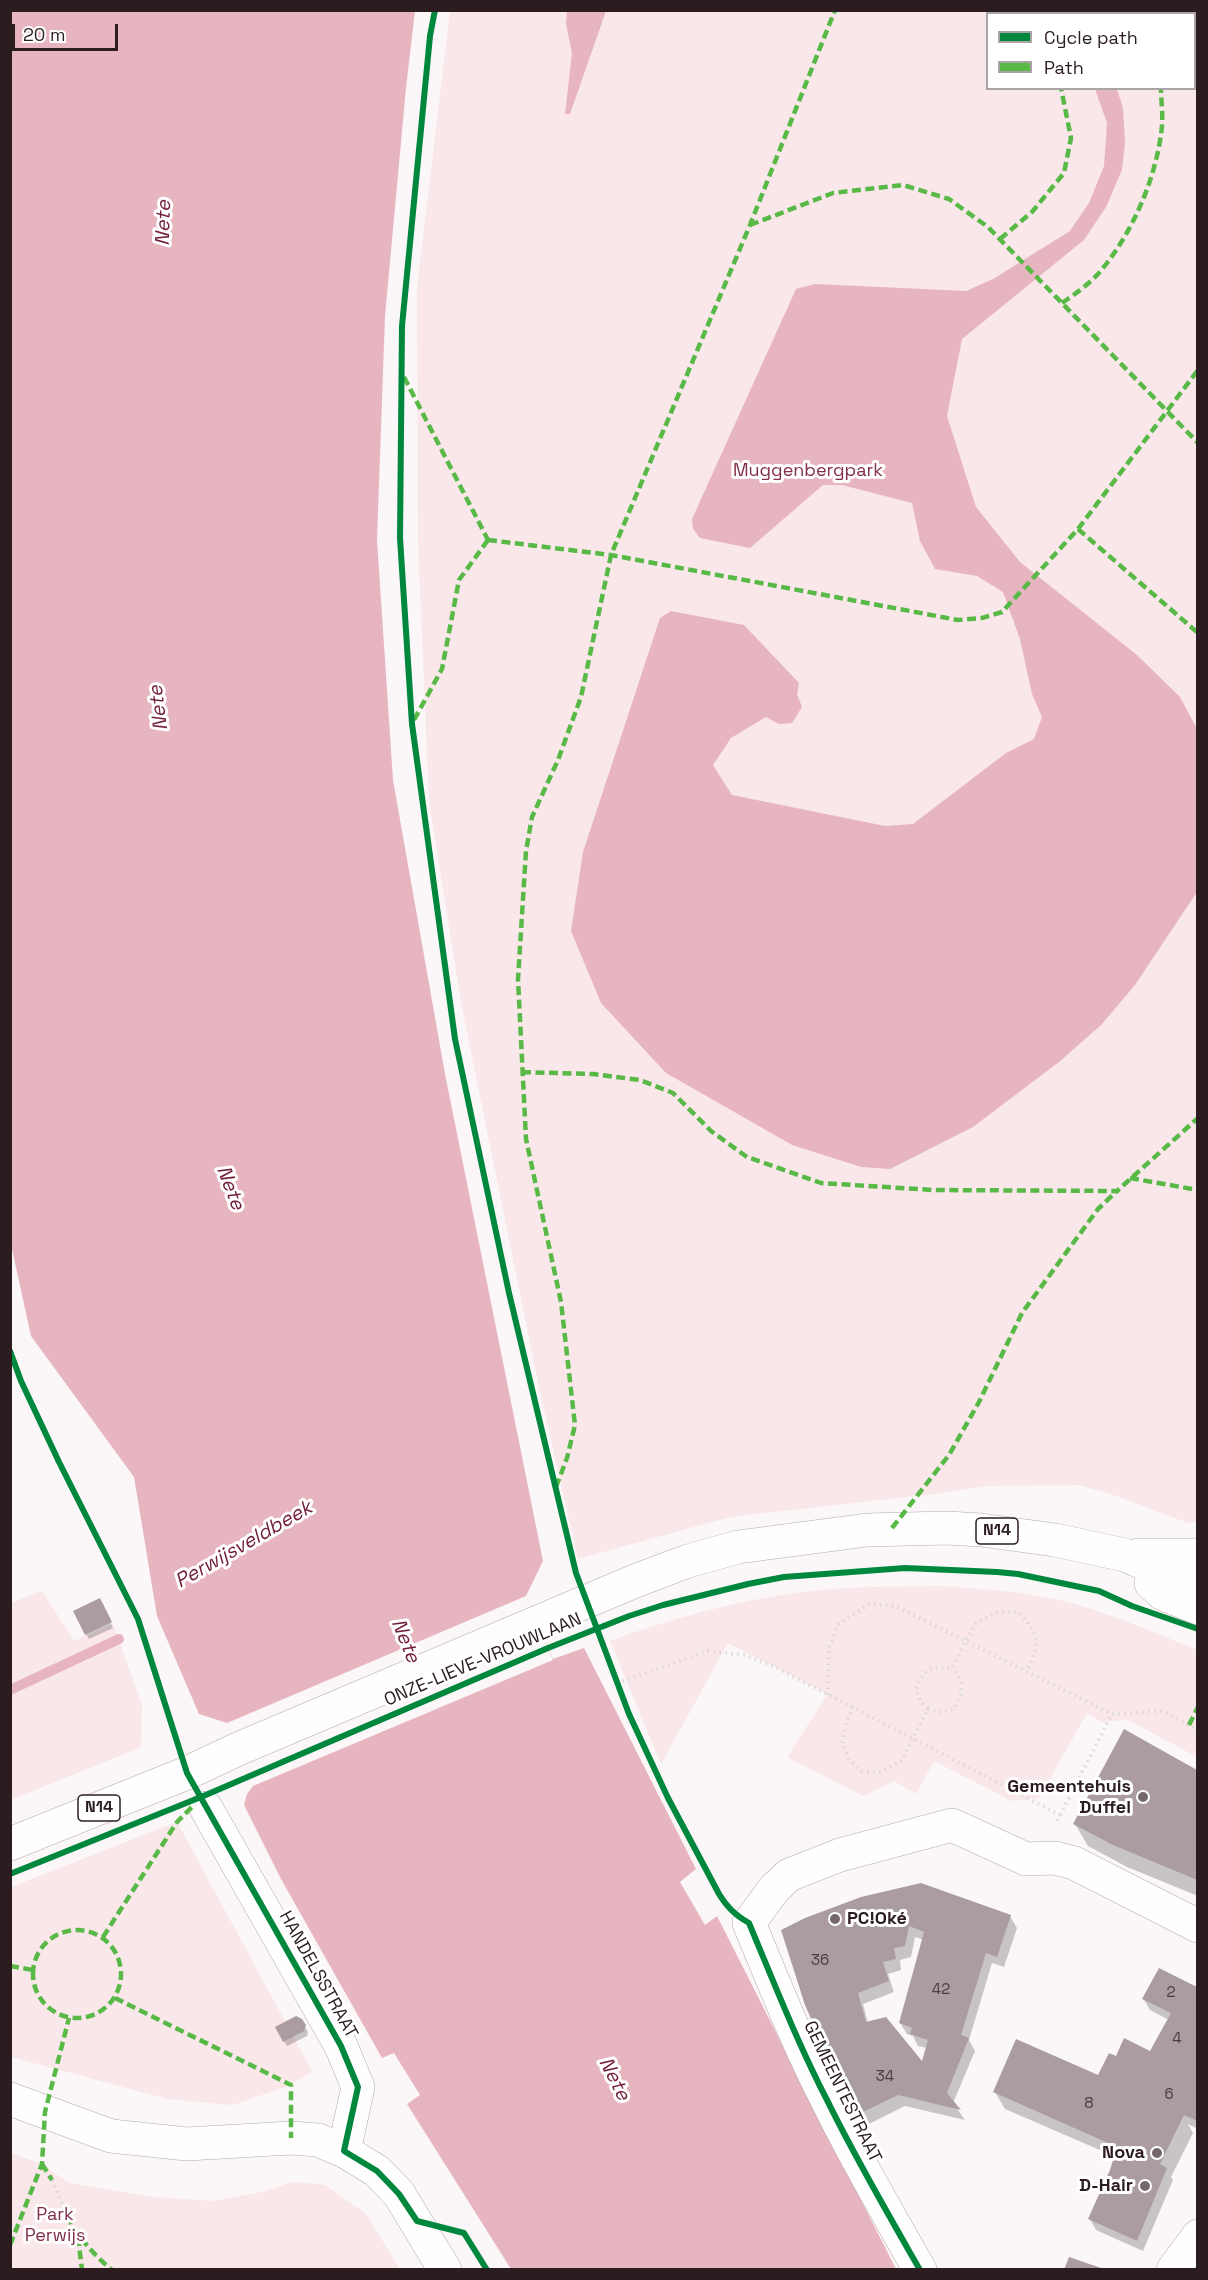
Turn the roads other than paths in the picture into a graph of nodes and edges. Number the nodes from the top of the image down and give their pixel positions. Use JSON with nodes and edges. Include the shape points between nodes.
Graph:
{"nodes":[{"id":1,"x":1197,"y":1555,"type":"edge"},
{"id":2,"x":1125,"y":1556,"type":"junction"},
{"id":3,"x":1197,"y":1583,"type":"edge"},
{"id":4,"x":1197,"y":1608,"type":"edge"},
{"id":5,"x":207,"y":1808,"type":"dead end"},
{"id":6,"x":10,"y":1844,"type":"edge"},
{"id":7,"x":1197,"y":1926,"type":"edge"},
{"id":8,"x":10,"y":2099,"type":"edge"},
{"id":9,"x":344,"y":2151,"type":"junction"},
{"id":10,"x":1197,"y":2236,"type":"edge"},
{"id":11,"x":445,"y":2270,"type":"edge"},
{"id":12,"x":920,"y":2270,"type":"edge"},
{"id":13,"x":1173,"y":2270,"type":"edge"}],
"edges":[{"from":1,"to":2,"type":"street","number":"N14"},
{"from":2,"to":3,"type":"street","number":"N14"},
{"from":2,"to":4,"type":"street","via":[[1156,1589]]},
{"from":2,"to":6,"type":"street","name":"ONZE-LIEVE-VROUWLAAN","number":"N14","via":[[1055,1540],[981,1530],[892,1528],[738,1547],[635,1581],[187,1773]]},
{"from":5,"to":9,"type":"street","name":"HANDELSSTRAAT","via":[[341,2046],[358,2087]]},
{"from":7,"to":12,"type":"street","name":"GEMEENTESTRAAT","via":[[1074,1863],[1055,1858],[1026,1859],[952,1825],[817,1863],[789,1875],[774,1889],[749,1923],[827,2101]]},
{"from":8,"to":9,"type":"street","via":[[111,2136],[187,2144],[291,2138],[318,2140]]},
{"from":9,"to":11,"type":"street","via":[[377,2171],[399,2194]]},
{"from":10,"to":13,"type":"street"}]}
